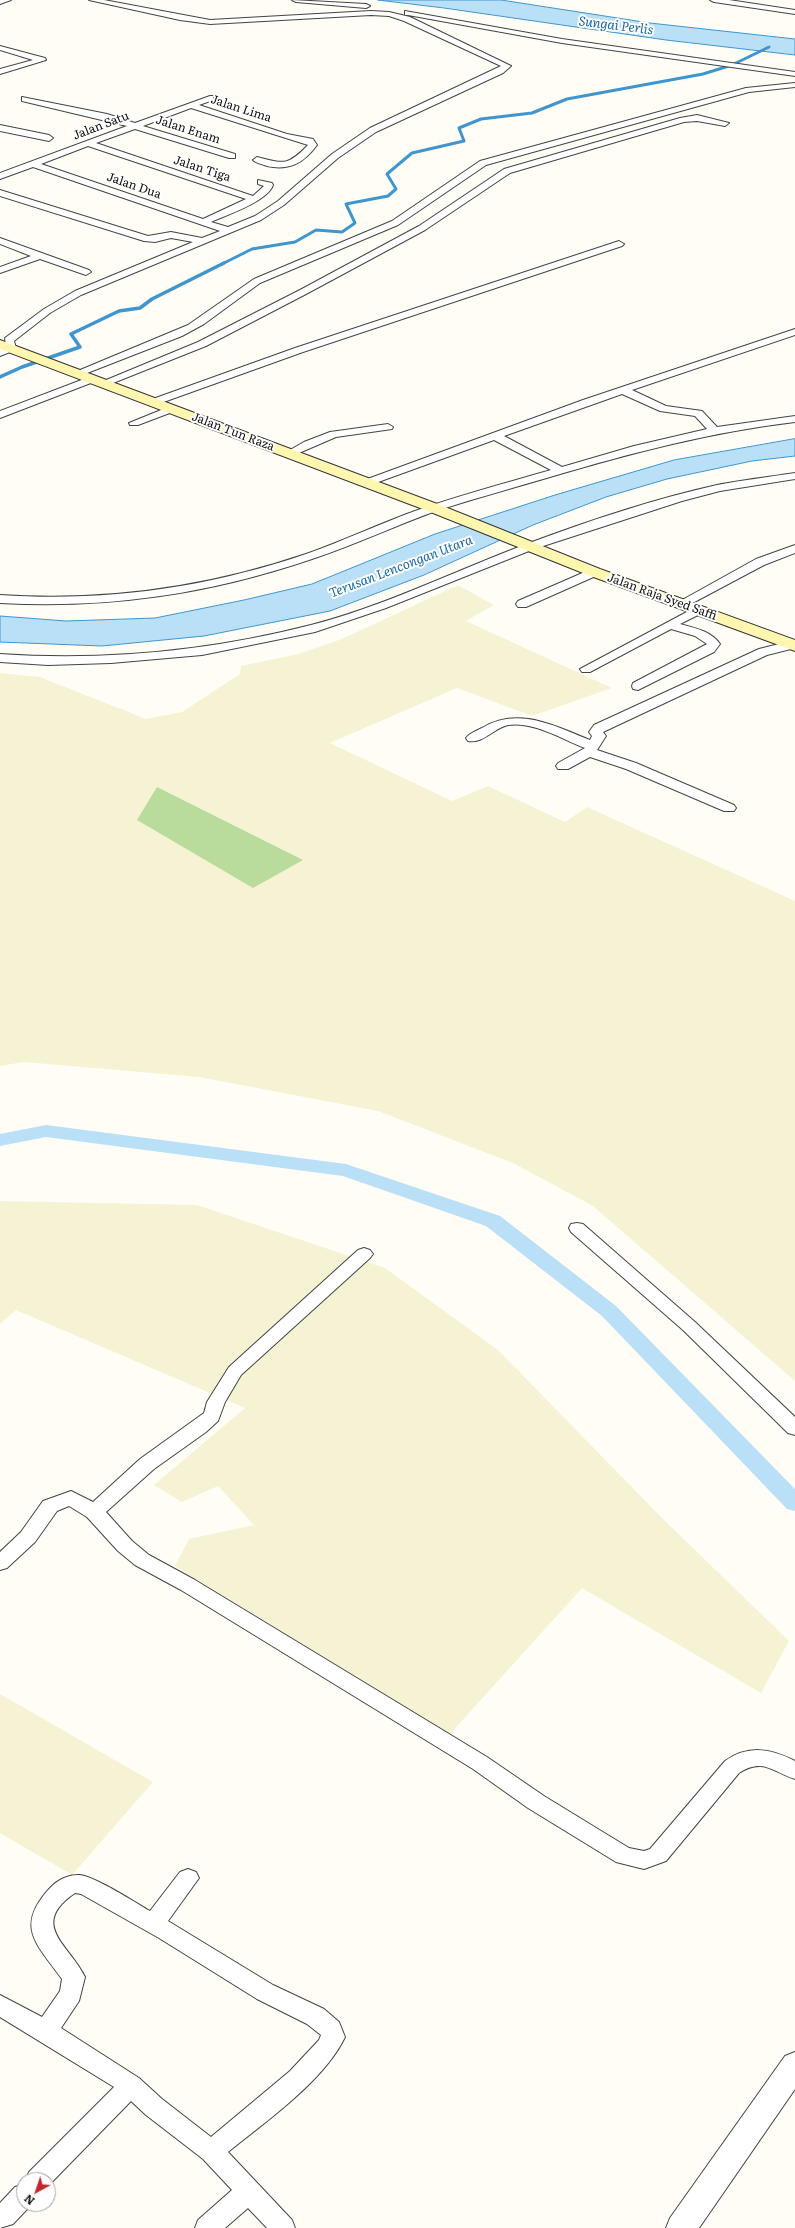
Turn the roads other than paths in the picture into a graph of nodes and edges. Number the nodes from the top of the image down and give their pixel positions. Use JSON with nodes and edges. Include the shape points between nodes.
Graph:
{"nodes":[{"id":1,"x":6,"y":0,"type":"edge"},
{"id":2,"x":93,"y":0,"type":"edge"},
{"id":3,"x":296,"y":0,"type":"edge"},
{"id":4,"x":714,"y":0,"type":"edge"},
{"id":5,"x":0,"y":2,"type":"edge"},
{"id":6,"x":795,"y":12,"type":"edge"},
{"id":7,"x":0,"y":48,"type":"edge"},
{"id":8,"x":0,"y":72,"type":"edge"},
{"id":9,"x":795,"y":74,"type":"edge"},
{"id":10,"x":795,"y":85,"type":"edge"},
{"id":11,"x":210,"y":98,"type":"dead end"},
{"id":12,"x":25,"y":99,"type":"dead end"},
{"id":13,"x":190,"y":105,"type":"junction"},
{"id":14,"x":725,"y":123,"type":"dead end"},
{"id":15,"x":136,"y":126,"type":"junction"},
{"id":16,"x":0,"y":128,"type":"edge"},
{"id":17,"x":49,"y":138,"type":"dead end"},
{"id":18,"x":89,"y":144,"type":"junction"},
{"id":19,"x":232,"y":156,"type":"dead end"},
{"id":20,"x":257,"y":160,"type":"dead end"},
{"id":21,"x":34,"y":164,"type":"junction"},
{"id":22,"x":0,"y":176,"type":"edge"},
{"id":23,"x":261,"y":182,"type":"dead end"},
{"id":24,"x":0,"y":193,"type":"edge"},
{"id":25,"x":254,"y":199,"type":"junction"},
{"id":26,"x":203,"y":222,"type":"junction"},
{"id":27,"x":227,"y":230,"type":"junction"},
{"id":28,"x":0,"y":241,"type":"edge"},
{"id":29,"x":204,"y":241,"type":"junction"},
{"id":30,"x":618,"y":244,"type":"dead end"},
{"id":31,"x":39,"y":256,"type":"junction"},
{"id":32,"x":0,"y":270,"type":"edge"},
{"id":33,"x":86,"y":272,"type":"dead end"},
{"id":34,"x":795,"y":332,"type":"edge"},
{"id":35,"x":4,"y":349,"type":"edge"},
{"id":36,"x":78,"y":373,"type":"junction"},
{"id":37,"x":98,"y":381,"type":"junction"},
{"id":38,"x":622,"y":390,"type":"junction"},
{"id":39,"x":154,"y":402,"type":"junction"},
{"id":40,"x":171,"y":409,"type":"junction"},
{"id":41,"x":0,"y":415,"type":"edge"},
{"id":42,"x":795,"y":419,"type":"edge"},
{"id":43,"x":134,"y":423,"type":"dead end"},
{"id":44,"x":388,"y":427,"type":"dead end"},
{"id":45,"x":714,"y":430,"type":"junction"},
{"id":46,"x":494,"y":436,"type":"junction"},
{"id":47,"x":288,"y":454,"type":"junction"},
{"id":48,"x":560,"y":470,"type":"junction"},
{"id":49,"x":795,"y":476,"type":"edge"},
{"id":50,"x":366,"y":483,"type":"junction"},
{"id":51,"x":434,"y":508,"type":"junction"},
{"id":52,"x":465,"y":521,"type":"joint"},
{"id":53,"x":528,"y":546,"type":"junction"},
{"id":54,"x":795,"y":549,"type":"edge"},
{"id":55,"x":594,"y":572,"type":"junction"},
{"id":56,"x":0,"y":599,"type":"edge"},
{"id":57,"x":522,"y":604,"type":"dead end"},
{"id":58,"x":681,"y":604,"type":"junction"},
{"id":59,"x":698,"y":610,"type":"junction"},
{"id":60,"x":669,"y":625,"type":"junction"},
{"id":61,"x":793,"y":645,"type":"edge"},
{"id":62,"x":0,"y":658,"type":"edge"},
{"id":63,"x":586,"y":669,"type":"dead end"},
{"id":64,"x":638,"y":686,"type":"dead end"},
{"id":65,"x":473,"y":738,"type":"dead end"},
{"id":66,"x":591,"y":749,"type":"junction"},
{"id":67,"x":563,"y":766,"type":"dead end"},
{"id":68,"x":729,"y":808,"type":"dead end"},
{"id":69,"x":577,"y":1228,"type":"dead end"},
{"id":70,"x":364,"y":1254,"type":"dead end"},
{"id":71,"x":795,"y":1428,"type":"edge"},
{"id":72,"x":94,"y":1512,"type":"junction"},
{"id":73,"x":0,"y":1563,"type":"edge"},
{"id":74,"x":795,"y":1771,"type":"edge"},
{"id":75,"x":188,"y":1878,"type":"dead end"},
{"id":76,"x":153,"y":1924,"type":"junction"},
{"id":77,"x":0,"y":2005,"type":"edge"},
{"id":78,"x":46,"y":2031,"type":"junction"},
{"id":79,"x":795,"y":2065,"type":"edge"},
{"id":80,"x":131,"y":2085,"type":"junction"},
{"id":81,"x":211,"y":2151,"type":"junction"},
{"id":82,"x":46,"y":2172,"type":"edge"},
{"id":83,"x":249,"y":2191,"type":"junction"},
{"id":84,"x":16,"y":2203,"type":"edge"},
{"id":85,"x":0,"y":2217,"type":"edge"},
{"id":86,"x":208,"y":2228,"type":"edge"},
{"id":87,"x":283,"y":2228,"type":"edge"},
{"id":88,"x":681,"y":2228,"type":"edge"}],
"edges":[{"from":1,"to":5,"type":"street"},
{"from":2,"to":27,"type":"street","via":[[203,21],[389,14],[407,19],[505,64],[506,68],[500,72],[373,130],[335,156],[281,204],[258,218]]},
{"from":3,"to":9,"type":"street","via":[[356,4],[562,41]]},
{"from":4,"to":6,"type":"street"},
{"from":7,"to":8,"type":"street","via":[[42,60]]},
{"from":10,"to":36,"type":"street","via":[[749,90],[483,163],[395,223],[257,281],[192,327]]},
{"from":11,"to":13,"type":"street","name":"Jalan Satu"},
{"from":12,"to":15,"type":"street","name":"Jalan Enam"},
{"from":13,"to":15,"type":"street","name":"Jalan Satu"},
{"from":13,"to":20,"type":"street","name":"Jalan Lima","via":[[285,136],[310,141],[313,145],[290,166],[278,167]]},
{"from":14,"to":37,"type":"street","via":[[697,118],[683,120],[508,171],[422,228],[202,344]]},
{"from":15,"to":18,"type":"street","name":"Jalan Satu"},
{"from":15,"to":19,"type":"street","name":"Jalan Enam"},
{"from":16,"to":17,"type":"street"},
{"from":18,"to":21,"type":"street","name":"Jalan Satu"},
{"from":18,"to":25,"type":"street","name":"Jalan Tiga"},
{"from":21,"to":22,"type":"street","name":"Jalan Satu"},
{"from":21,"to":26,"type":"street","name":"Jalan Dua"},
{"from":23,"to":25,"type":"street","via":[[268,185],[268,188]]},
{"from":24,"to":29,"type":"street","via":[[147,240],[171,235]]},
{"from":25,"to":26,"type":"street"},
{"from":26,"to":27,"type":"street","name":"Jalan Dua"},
{"from":27,"to":29,"type":"street"},
{"from":28,"to":31,"type":"street"},
{"from":29,"to":35,"type":"street","via":[[78,293],[47,311],[9,340]]},
{"from":30,"to":39,"type":"street","via":[[299,350]]},
{"from":31,"to":32,"type":"street"},
{"from":31,"to":33,"type":"street"},
{"from":34,"to":38,"type":"street"},
{"from":35,"to":36,"type":"main road","name":"Jalan Tun Raza","via":[[33,356]]},
{"from":36,"to":37,"type":"main road","name":"Jalan Tun Raza"},
{"from":37,"to":39,"type":"main road","name":"Jalan Tun Raza"},
{"from":37,"to":41,"type":"street"},
{"from":38,"to":45,"type":"street","via":[[664,409],[698,414]]},
{"from":38,"to":46,"type":"street"},
{"from":39,"to":40,"type":"main road","name":"Jalan Tun Raza"},
{"from":40,"to":43,"type":"street"},
{"from":40,"to":47,"type":"main road","name":"Jalan Tun Raza"},
{"from":42,"to":45,"type":"street"},
{"from":44,"to":47,"type":"street","via":[[340,433]]},
{"from":45,"to":48,"type":"street"},
{"from":46,"to":48,"type":"street"},
{"from":46,"to":50,"type":"street"},
{"from":47,"to":50,"type":"main road","name":"Jalan Tun Raza"},
{"from":48,"to":51,"type":"street"},
{"from":49,"to":53,"type":"street","via":[[720,488],[678,498]]},
{"from":50,"to":51,"type":"main road","name":"Jalan Tun Raza"},
{"from":51,"to":52,"type":"main road","name":"Jalan Tun Raza"},
{"from":51,"to":56,"type":"street","via":[[310,557],[245,577],[188,590],[93,602]]},
{"from":52,"to":53,"type":"main road","name":"Jalan Raja Syed Saffi"},
{"from":53,"to":55,"type":"main road","name":"Jalan Raja Syed Saffi"},
{"from":53,"to":62,"type":"street","via":[[382,605],[327,624],[239,645],[111,660],[48,661]]},
{"from":54,"to":58,"type":"street","via":[[760,562]]},
{"from":55,"to":57,"type":"street"},
{"from":55,"to":58,"type":"main road","name":"Jalan Raja Syed Saffi"},
{"from":58,"to":59,"type":"main road","name":"Jalan Raja Syed Saffi"},
{"from":59,"to":60,"type":"street"},
{"from":59,"to":61,"type":"main road","name":"Jalan Raja Syed Saffi"},
{"from":60,"to":63,"type":"street"},
{"from":60,"to":64,"type":"street","via":[[711,640],[714,644],[710,649]]},
{"from":61,"to":66,"type":"street","via":[[763,652],[599,728]]},
{"from":65,"to":66,"type":"street","via":[[504,722],[516,721],[538,725]]},
{"from":66,"to":67,"type":"street"},
{"from":66,"to":68,"type":"street"},
{"from":69,"to":71,"type":"street","via":[[689,1326]]},
{"from":70,"to":72,"type":"street","via":[[235,1371],[216,1402],[212,1416],[147,1464]]},
{"from":72,"to":73,"type":"street","via":[[71,1498],[50,1506],[28,1536]]},
{"from":72,"to":74,"type":"street","via":[[125,1546],[142,1560],[188,1585],[480,1763],[536,1802],[624,1856],[644,1860],[658,1855],[732,1767],[741,1760],[754,1756],[769,1759]]},
{"from":75,"to":76,"type":"street"},
{"from":76,"to":78,"type":"street","via":[[80,1884],[64,1887],[45,1908],[40,1923],[43,1936],[74,1977],[71,1994]]},
{"from":76,"to":81,"type":"street","via":[[269,1995],[321,2019],[332,2030],[332,2042],[324,2052]]},
{"from":77,"to":78,"type":"street"},
{"from":78,"to":80,"type":"street"},
{"from":79,"to":88,"type":"street"},
{"from":80,"to":81,"type":"street","via":[[154,2107]]},
{"from":80,"to":82,"type":"street"},
{"from":81,"to":83,"type":"street"},
{"from":83,"to":86,"type":"street"},
{"from":83,"to":87,"type":"street"},
{"from":84,"to":85,"type":"street"}]}
